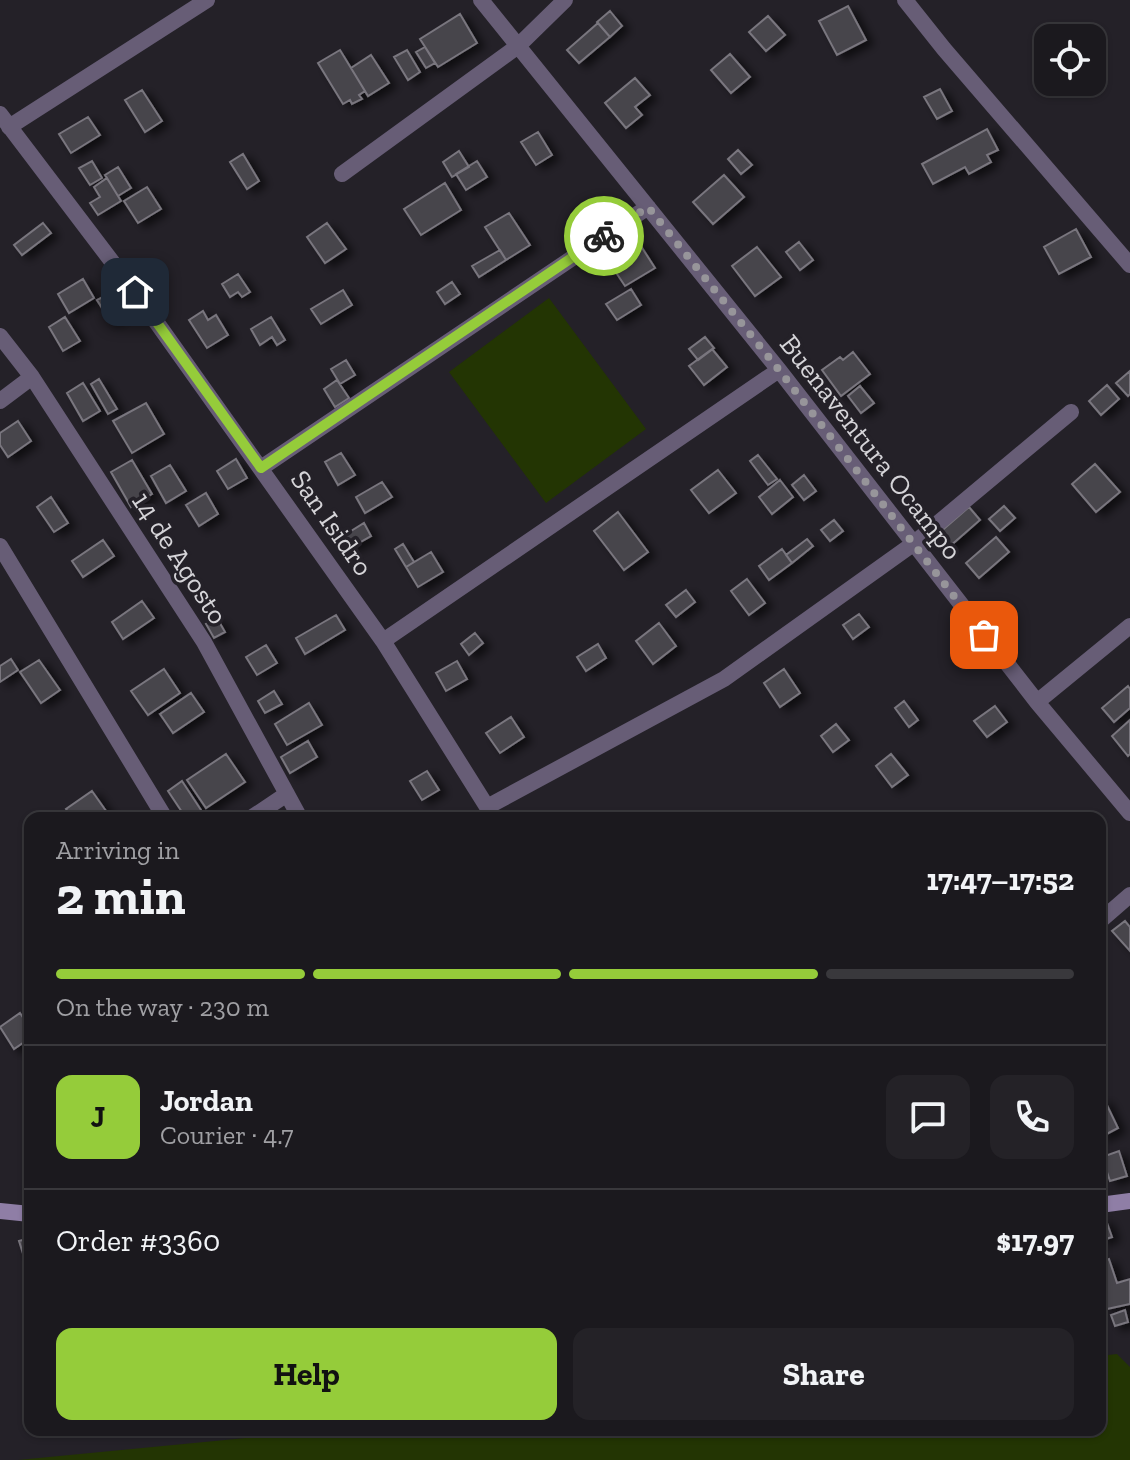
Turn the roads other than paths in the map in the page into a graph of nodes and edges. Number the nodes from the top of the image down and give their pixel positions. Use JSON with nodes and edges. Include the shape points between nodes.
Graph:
{"nodes":[{"id":1,"x":207,"y":0,"type":"edge"},
{"id":2,"x":481,"y":0,"type":"edge"},
{"id":3,"x":565,"y":0,"type":"edge"},
{"id":4,"x":905,"y":0,"type":"edge"},
{"id":5,"x":518,"y":46,"type":"junction"},
{"id":6,"x":4,"y":120,"type":"edge"},
{"id":7,"x":342,"y":174,"type":"dead end"},
{"id":8,"x":648,"y":207,"type":"junction"},
{"id":9,"x":1130,"y":265,"type":"edge"},
{"id":10,"x":0,"y":336,"type":"edge"},
{"id":11,"x":779,"y":370,"type":"junction"},
{"id":12,"x":32,"y":377,"type":"junction"},
{"id":13,"x":0,"y":401,"type":"edge"},
{"id":14,"x":1071,"y":412,"type":"dead end"},
{"id":15,"x":261,"y":468,"type":"junction"},
{"id":16,"x":913,"y":544,"type":"junction"},
{"id":17,"x":0,"y":546,"type":"edge"},
{"id":18,"x":1130,"y":626,"type":"edge"},
{"id":19,"x":383,"y":641,"type":"junction"},
{"id":20,"x":1037,"y":702,"type":"junction"},
{"id":21,"x":287,"y":794,"type":"junction"},
{"id":22,"x":161,"y":812,"type":"edge"},
{"id":23,"x":260,"y":812,"type":"edge"},
{"id":24,"x":297,"y":812,"type":"edge"},
{"id":25,"x":489,"y":812,"type":"edge"},
{"id":26,"x":492,"y":812,"type":"edge"},
{"id":27,"x":1130,"y":813,"type":"edge"},
{"id":28,"x":1130,"y":895,"type":"edge"},
{"id":29,"x":1106,"y":916,"type":"edge"},
{"id":30,"x":1130,"y":1201,"type":"edge"},
{"id":31,"x":1106,"y":1204,"type":"edge"},
{"id":32,"x":0,"y":1211,"type":"edge"},
{"id":33,"x":24,"y":1213,"type":"edge"}],
"edges":[{"from":1,"to":6,"type":"street"},
{"from":2,"to":5,"type":"street","name":"Buenaventura Ocampo"},
{"from":3,"to":5,"type":"street"},
{"from":4,"to":9,"type":"street"},
{"from":5,"to":7,"type":"street"},
{"from":5,"to":8,"type":"street","name":"Buenaventura Ocampo"},
{"from":6,"to":15,"type":"street","name":"San Isidro"},
{"from":8,"to":11,"type":"street","name":"Buenaventura Ocampo"},
{"from":8,"to":15,"type":"street"},
{"from":10,"to":12,"type":"street","name":"14 de Agosto"},
{"from":11,"to":16,"type":"street","name":"Buenaventura Ocampo"},
{"from":11,"to":19,"type":"street"},
{"from":12,"to":13,"type":"street"},
{"from":12,"to":21,"type":"street","name":"14 de Agosto","via":[[204,642]]},
{"from":14,"to":16,"type":"street"},
{"from":15,"to":19,"type":"street","name":"San Isidro"},
{"from":16,"to":20,"type":"street","name":"Buenaventura Ocampo"},
{"from":16,"to":26,"type":"street","via":[[724,679]]},
{"from":17,"to":22,"type":"street"},
{"from":18,"to":20,"type":"street"},
{"from":19,"to":25,"type":"street","name":"San Isidro"},
{"from":20,"to":27,"type":"street","name":"Buenaventura Ocampo"},
{"from":21,"to":23,"type":"street"},
{"from":21,"to":24,"type":"street","name":"14 de Agosto"},
{"from":28,"to":29,"type":"street"},
{"from":30,"to":31,"type":"main road"},
{"from":32,"to":33,"type":"main road"}]}
